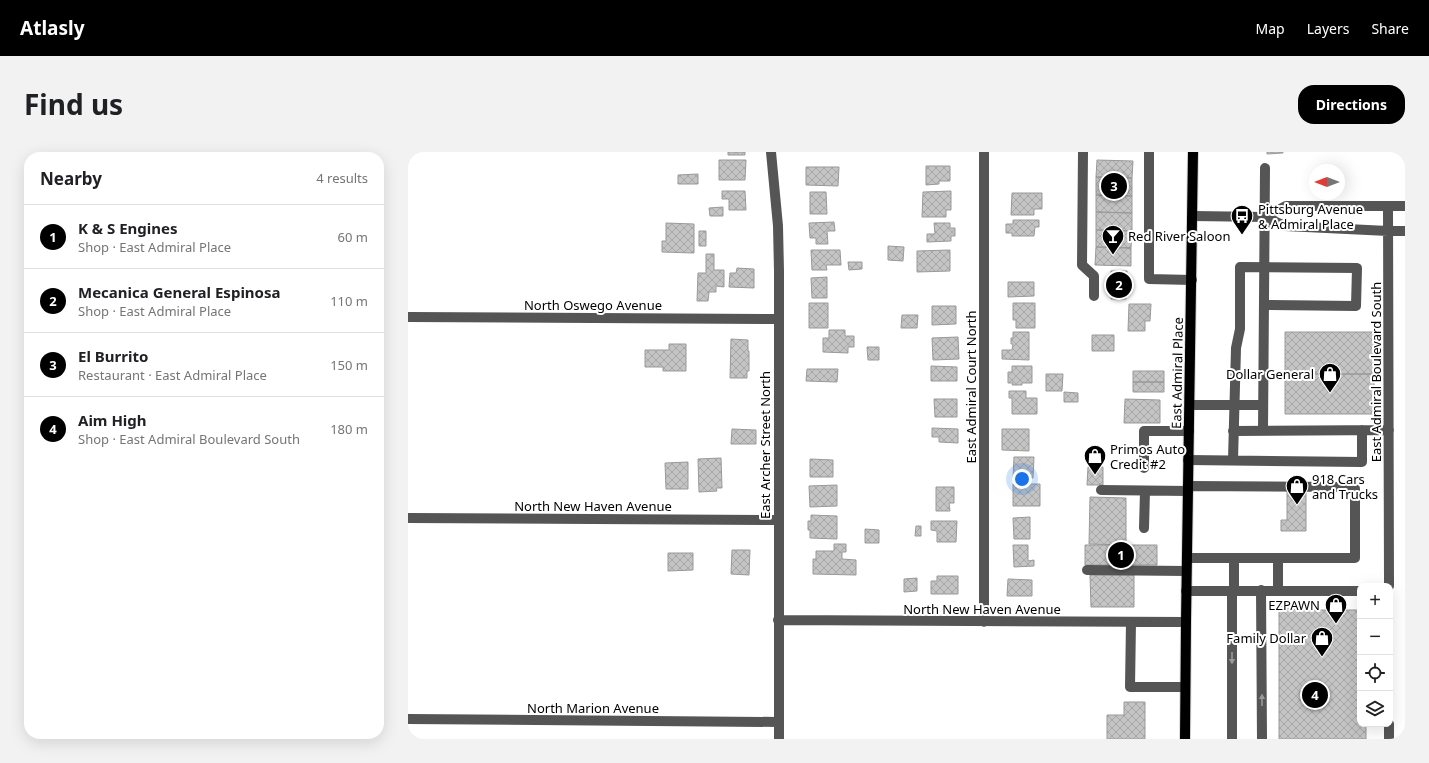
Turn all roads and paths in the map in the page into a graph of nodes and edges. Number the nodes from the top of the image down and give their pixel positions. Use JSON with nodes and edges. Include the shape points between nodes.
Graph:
{"nodes":[{"id":1,"x":772,"y":152,"type":"edge"},
{"id":2,"x":984,"y":152,"type":"edge"},
{"id":3,"x":1083,"y":152,"type":"edge"},
{"id":4,"x":1149,"y":152,"type":"edge"},
{"id":5,"x":1193,"y":152,"type":"edge"},
{"id":6,"x":1265,"y":168,"type":"dead end"},
{"id":7,"x":1388,"y":206,"type":"junction"},
{"id":8,"x":1405,"y":206,"type":"edge"},
{"id":9,"x":1193,"y":216,"type":"junction"},
{"id":10,"x":1265,"y":217,"type":"junction"},
{"id":11,"x":1388,"y":231,"type":"junction"},
{"id":12,"x":1405,"y":231,"type":"edge"},
{"id":13,"x":1264,"y":268,"type":"junction"},
{"id":14,"x":1192,"y":280,"type":"junction"},
{"id":15,"x":1094,"y":296,"type":"dead end"},
{"id":16,"x":1264,"y":306,"type":"junction"},
{"id":17,"x":408,"y":316,"type":"edge"},
{"id":18,"x":778,"y":319,"type":"junction"},
{"id":19,"x":1190,"y":405,"type":"junction"},
{"id":20,"x":1234,"y":405,"type":"junction"},
{"id":21,"x":1263,"y":405,"type":"junction"},
{"id":22,"x":1362,"y":430,"type":"junction"},
{"id":23,"x":1389,"y":430,"type":"junction"},
{"id":24,"x":1189,"y":431,"type":"junction"},
{"id":25,"x":1233,"y":431,"type":"junction"},
{"id":26,"x":1264,"y":431,"type":"junction"},
{"id":27,"x":1188,"y":460,"type":"junction"},
{"id":28,"x":1233,"y":460,"type":"junction"},
{"id":29,"x":1144,"y":468,"type":"dead end"},
{"id":30,"x":1188,"y":489,"type":"junction"},
{"id":31,"x":1101,"y":490,"type":"dead end"},
{"id":32,"x":1145,"y":491,"type":"junction"},
{"id":33,"x":408,"y":518,"type":"edge"},
{"id":34,"x":778,"y":520,"type":"junction"},
{"id":35,"x":1144,"y":528,"type":"dead end"},
{"id":36,"x":1187,"y":558,"type":"junction"},
{"id":37,"x":1234,"y":558,"type":"junction"},
{"id":38,"x":1278,"y":558,"type":"junction"},
{"id":39,"x":1087,"y":570,"type":"dead end"},
{"id":40,"x":1186,"y":571,"type":"junction"},
{"id":41,"x":1389,"y":583,"type":"edge"},
{"id":42,"x":1261,"y":590,"type":"junction"},
{"id":43,"x":1278,"y":590,"type":"junction"},
{"id":44,"x":1186,"y":591,"type":"junction"},
{"id":45,"x":1233,"y":591,"type":"junction"},
{"id":46,"x":1357,"y":591,"type":"edge"},
{"id":47,"x":778,"y":620,"type":"junction"},
{"id":48,"x":984,"y":622,"type":"junction"},
{"id":49,"x":1131,"y":622,"type":"junction"},
{"id":50,"x":1186,"y":622,"type":"junction"},
{"id":51,"x":1185,"y":687,"type":"junction"},
{"id":52,"x":408,"y":719,"type":"edge"},
{"id":53,"x":779,"y":722,"type":"junction"},
{"id":54,"x":1390,"y":727,"type":"edge"},
{"id":55,"x":779,"y":739,"type":"edge"},
{"id":56,"x":1185,"y":739,"type":"edge"},
{"id":57,"x":1232,"y":739,"type":"edge"},
{"id":58,"x":1262,"y":739,"type":"edge"},
{"id":59,"x":1390,"y":739,"type":"edge"}],
"edges":[{"from":1,"to":18,"type":"street","name":"East Archer Street North","via":[[778,226]]},
{"from":2,"to":48,"type":"street","name":"East Admiral Court North"},
{"from":3,"to":15,"type":"street","via":[[1082,265],[1094,276]]},
{"from":4,"to":14,"type":"street","via":[[1149,279]]},
{"from":5,"to":9,"type":"main road","name":"East Admiral Place"},
{"from":6,"to":10,"type":"street"},
{"from":7,"to":8,"type":"street"},
{"from":7,"to":10,"type":"street","via":[[1286,206]]},
{"from":7,"to":11,"type":"street","name":"East Admiral Boulevard South"},
{"from":9,"to":10,"type":"street"},
{"from":9,"to":14,"type":"main road","name":"East Admiral Place"},
{"from":10,"to":11,"type":"street","via":[[1285,226]]},
{"from":10,"to":13,"type":"street"},
{"from":11,"to":12,"type":"street"},
{"from":11,"to":23,"type":"street","name":"East Admiral Boulevard South"},
{"from":13,"to":16,"type":"street"},
{"from":13,"to":16,"type":"street","via":[[1357,268],[1356,306]]},
{"from":13,"to":20,"type":"street","via":[[1240,268],[1240,329],[1236,348]]},
{"from":14,"to":19,"type":"main road","name":"East Admiral Place"},
{"from":16,"to":21,"type":"street"},
{"from":17,"to":18,"type":"street","name":"North Oswego Avenue"},
{"from":18,"to":34,"type":"street","name":"East Archer Street North"},
{"from":19,"to":20,"type":"street"},
{"from":19,"to":24,"type":"main road","name":"East Admiral Place"},
{"from":20,"to":21,"type":"street"},
{"from":20,"to":25,"type":"street"},
{"from":21,"to":26,"type":"street"},
{"from":22,"to":23,"type":"street"},
{"from":22,"to":26,"type":"street"},
{"from":22,"to":28,"type":"street","via":[[1362,462]]},
{"from":23,"to":41,"type":"street","name":"East Admiral Boulevard South"},
{"from":24,"to":27,"type":"main road","name":"East Admiral Place"},
{"from":24,"to":29,"type":"street","via":[[1144,431]]},
{"from":25,"to":26,"type":"street"},
{"from":25,"to":28,"type":"street"},
{"from":27,"to":28,"type":"street"},
{"from":27,"to":30,"type":"main road","name":"East Admiral Place"},
{"from":30,"to":32,"type":"street"},
{"from":30,"to":36,"type":"main road","name":"East Admiral Place"},
{"from":30,"to":38,"type":"street","via":[[1355,489],[1355,558]]},
{"from":31,"to":32,"type":"street"},
{"from":32,"to":35,"type":"street"},
{"from":33,"to":34,"type":"street","name":"North New Haven Avenue"},
{"from":34,"to":47,"type":"street","name":"East Archer Street North"},
{"from":36,"to":37,"type":"street"},
{"from":36,"to":40,"type":"main road","name":"East Admiral Place"},
{"from":37,"to":38,"type":"street"},
{"from":37,"to":45,"type":"street"},
{"from":38,"to":43,"type":"street"},
{"from":39,"to":40,"type":"street"},
{"from":40,"to":44,"type":"main road","name":"East Admiral Place"},
{"from":42,"to":43,"type":"street"},
{"from":42,"to":45,"type":"street"},
{"from":58,"to":42,"type":"street","one_way":true},
{"from":43,"to":46,"type":"street"},
{"from":44,"to":45,"type":"street"},
{"from":44,"to":50,"type":"main road","name":"East Admiral Place"},
{"from":45,"to":57,"type":"street","one_way":true},
{"from":47,"to":48,"type":"street","name":"North New Haven Avenue"},
{"from":47,"to":53,"type":"street","name":"East Archer Street North"},
{"from":48,"to":49,"type":"street","name":"North New Haven Avenue"},
{"from":49,"to":50,"type":"street","name":"North New Haven Avenue"},
{"from":49,"to":51,"type":"street","via":[[1130,687]]},
{"from":50,"to":51,"type":"main road","name":"East Admiral Place"},
{"from":51,"to":56,"type":"main road","name":"East Admiral Place"},
{"from":52,"to":53,"type":"street","name":"North Marion Avenue"},
{"from":53,"to":55,"type":"street","name":"East Archer Street North"},
{"from":54,"to":59,"type":"street"}]}
